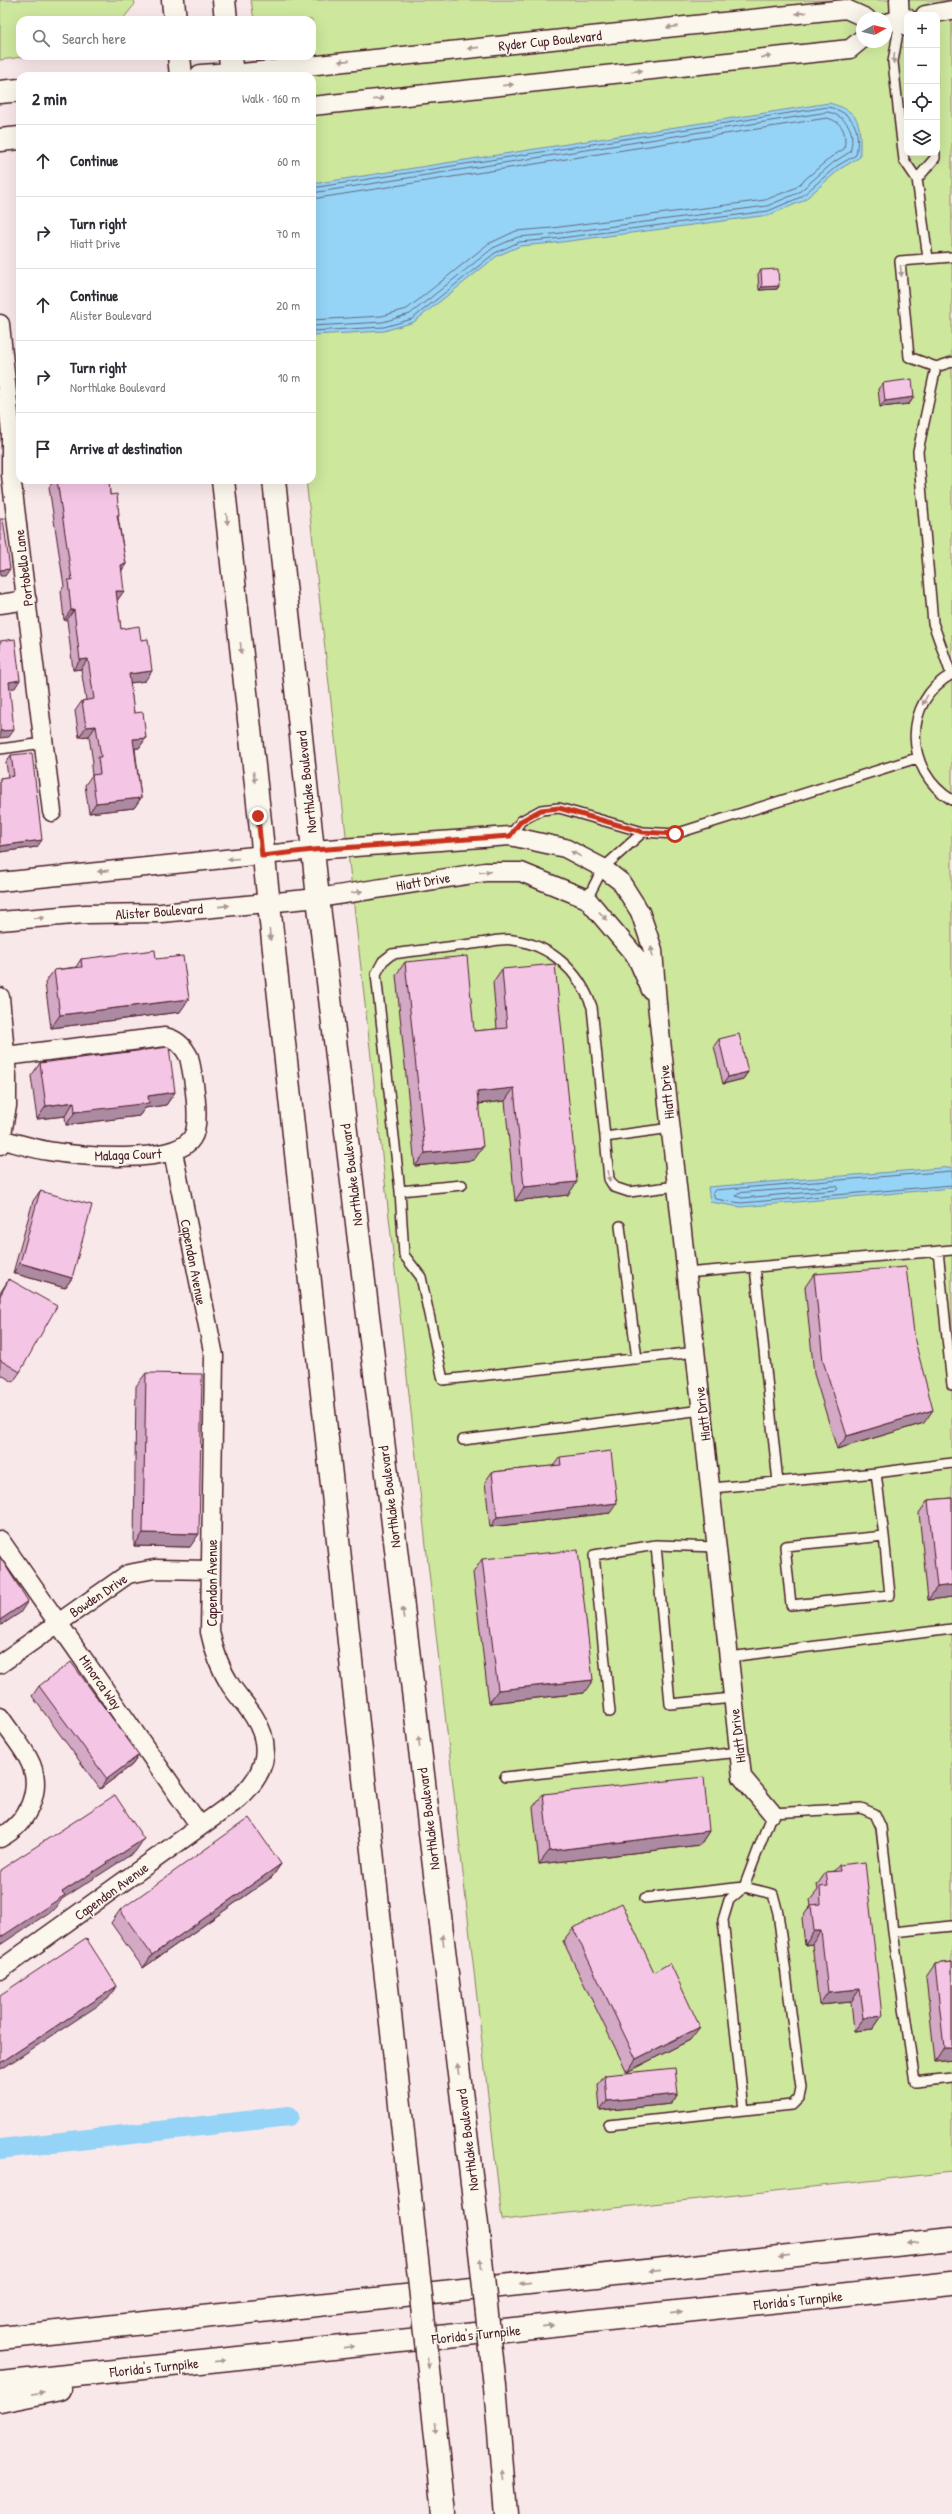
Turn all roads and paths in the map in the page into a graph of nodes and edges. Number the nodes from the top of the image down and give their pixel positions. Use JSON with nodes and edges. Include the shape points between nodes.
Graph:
{"nodes":[{"id":1,"x":173,"y":0,"type":"edge"},
{"id":2,"x":224,"y":0,"type":"edge"},
{"id":3,"x":899,"y":0,"type":"edge"},
{"id":4,"x":952,"y":10,"type":"edge"},
{"id":5,"x":940,"y":12,"type":"edge"},
{"id":6,"x":856,"y":14,"type":"edge"},
{"id":7,"x":175,"y":16,"type":"edge"},
{"id":8,"x":226,"y":16,"type":"edge"},
{"id":9,"x":900,"y":23,"type":"edge"},
{"id":10,"x":856,"y":44,"type":"edge"},
{"id":11,"x":179,"y":60,"type":"edge"},
{"id":12,"x":231,"y":69,"type":"edge"},
{"id":13,"x":181,"y":72,"type":"edge"},
{"id":14,"x":218,"y":72,"type":"edge"},
{"id":15,"x":16,"y":90,"type":"edge"},
{"id":16,"x":0,"y":92,"type":"edge"},
{"id":17,"x":316,"y":106,"type":"edge"},
{"id":18,"x":16,"y":138,"type":"edge"},
{"id":19,"x":0,"y":140,"type":"edge"},
{"id":20,"x":935,"y":156,"type":"edge"},
{"id":21,"x":918,"y":179,"type":"junction"},
{"id":22,"x":952,"y":257,"type":"edge"},
{"id":23,"x":928,"y":258,"type":"junction"},
{"id":24,"x":0,"y":325,"type":"edge"},
{"id":25,"x":952,"y":362,"type":"edge"},
{"id":26,"x":936,"y":367,"type":"junction"},
{"id":27,"x":6,"y":476,"type":"edge"},
{"id":28,"x":223,"y":484,"type":"edge"},
{"id":29,"x":274,"y":484,"type":"edge"},
{"id":30,"x":27,"y":600,"type":"junction"},
{"id":31,"x":0,"y":604,"type":"edge"},
{"id":32,"x":952,"y":674,"type":"edge"},
{"id":33,"x":44,"y":743,"type":"junction"},
{"id":34,"x":0,"y":748,"type":"edge"},
{"id":35,"x":917,"y":758,"type":"junction"},
{"id":36,"x":952,"y":800,"type":"edge"},
{"id":37,"x":52,"y":812,"type":"dead end"},
{"id":38,"x":643,"y":832,"type":"junction"},
{"id":39,"x":510,"y":836,"type":"junction"},
{"id":40,"x":313,"y":850,"type":"junction"},
{"id":41,"x":262,"y":856,"type":"junction"},
{"id":42,"x":603,"y":868,"type":"junction"},
{"id":43,"x":0,"y":882,"type":"edge"},
{"id":44,"x":318,"y":898,"type":"junction"},
{"id":45,"x":587,"y":899,"type":"junction"},
{"id":46,"x":266,"y":901,"type":"junction"},
{"id":47,"x":0,"y":921,"type":"edge"},
{"id":48,"x":0,"y":997,"type":"edge"},
{"id":49,"x":657,"y":1004,"type":"junction"},
{"id":50,"x":5,"y":1056,"type":"junction"},
{"id":51,"x":671,"y":1128,"type":"junction"},
{"id":52,"x":605,"y":1137,"type":"junction"},
{"id":53,"x":0,"y":1141,"type":"edge"},
{"id":54,"x":173,"y":1152,"type":"junction"},
{"id":55,"x":462,"y":1185,"type":"dead end"},
{"id":56,"x":677,"y":1186,"type":"junction"},
{"id":57,"x":400,"y":1191,"type":"junction"},
{"id":58,"x":620,"y":1226,"type":"dead end"},
{"id":59,"x":952,"y":1250,"type":"edge"},
{"id":60,"x":938,"y":1251,"type":"junction"},
{"id":61,"x":755,"y":1267,"type":"junction"},
{"id":62,"x":686,"y":1273,"type":"junction"},
{"id":63,"x":696,"y":1352,"type":"junction"},
{"id":64,"x":636,"y":1359,"type":"junction"},
{"id":65,"x":952,"y":1385,"type":"edge"},
{"id":66,"x":702,"y":1410,"type":"junction"},
{"id":67,"x":463,"y":1440,"type":"dead end"},
{"id":68,"x":952,"y":1464,"type":"edge"},
{"id":69,"x":876,"y":1473,"type":"junction"},
{"id":70,"x":778,"y":1482,"type":"junction"},
{"id":71,"x":712,"y":1488,"type":"junction"},
{"id":72,"x":884,"y":1536,"type":"junction"},
{"id":73,"x":0,"y":1540,"type":"edge"},
{"id":74,"x":656,"y":1545,"type":"junction"},
{"id":75,"x":717,"y":1547,"type":"junction"},
{"id":76,"x":210,"y":1570,"type":"junction"},
{"id":77,"x":59,"y":1622,"type":"junction"},
{"id":78,"x":952,"y":1629,"type":"edge"},
{"id":79,"x":729,"y":1657,"type":"junction"},
{"id":80,"x":0,"y":1664,"type":"edge"},
{"id":81,"x":733,"y":1698,"type":"junction"},
{"id":82,"x":610,"y":1712,"type":"dead end"},
{"id":83,"x":0,"y":1718,"type":"edge"},
{"id":84,"x":740,"y":1752,"type":"junction"},
{"id":85,"x":504,"y":1777,"type":"dead end"},
{"id":86,"x":772,"y":1813,"type":"junction"},
{"id":87,"x":200,"y":1826,"type":"junction"},
{"id":88,"x":0,"y":1838,"type":"edge"},
{"id":89,"x":744,"y":1886,"type":"junction"},
{"id":90,"x":645,"y":1898,"type":"dead end"},
{"id":91,"x":952,"y":1926,"type":"edge"},
{"id":92,"x":892,"y":1932,"type":"junction"},
{"id":93,"x":0,"y":1970,"type":"edge"},
{"id":94,"x":952,"y":2078,"type":"edge"},
{"id":95,"x":744,"y":2110,"type":"junction"},
{"id":96,"x":609,"y":2125,"type":"dead end"},
{"id":97,"x":952,"y":2239,"type":"edge"},
{"id":98,"x":952,"y":2283,"type":"edge"},
{"id":99,"x":104,"y":2327,"type":"junction"},
{"id":100,"x":0,"y":2331,"type":"edge"},
{"id":101,"x":0,"y":2338,"type":"edge"},
{"id":102,"x":190,"y":2364,"type":"junction"},
{"id":103,"x":0,"y":2383,"type":"edge"},
{"id":104,"x":0,"y":2401,"type":"edge"},
{"id":105,"x":444,"y":2514,"type":"edge"},
{"id":106,"x":506,"y":2514,"type":"edge"}],
"edges":[{"from":1,"to":7,"type":"main road"},
{"from":2,"to":8,"type":"main road"},
{"from":3,"to":9,"type":"street"},
{"from":4,"to":5,"type":"street"},
{"from":6,"to":12,"type":"street","name":"Ryder Cup Boulevard","one_way":true,"via":[[846,9]]},
{"from":9,"to":21,"type":"lane","one_way":true,"via":[[893,62],[904,160]]},
{"from":17,"to":10,"type":"street","one_way":true,"via":[[850,49]]},
{"from":11,"to":13,"type":"main road"},
{"from":12,"to":14,"type":"main road"},
{"from":15,"to":16,"type":"main road"},
{"from":18,"to":19,"type":"main road"},
{"from":20,"to":21,"type":"lane"},
{"from":21,"to":23,"type":"lane"},
{"from":22,"to":23,"type":"lane"},
{"from":23,"to":26,"type":"lane","one_way":true,"via":[[900,261],[909,357]]},
{"from":24,"to":27,"type":"street","name":"Portobello Lane","via":[[11,433]]},
{"from":25,"to":26,"type":"lane"},
{"from":26,"to":32,"type":"lane","via":[[918,451],[933,623]]},
{"from":27,"to":30,"type":"street","name":"Portobello Lane"},
{"from":28,"to":41,"type":"main road","one_way":true},
{"from":29,"to":40,"type":"main road","name":"Northlake Boulevard"},
{"from":30,"to":31,"type":"street"},
{"from":30,"to":33,"type":"street","name":"Portobello Lane"},
{"from":32,"to":35,"type":"lane","one_way":true,"via":[[926,696],[916,719],[914,742]]},
{"from":33,"to":34,"type":"lane"},
{"from":33,"to":37,"type":"street","name":"Portobello Lane"},
{"from":35,"to":36,"type":"lane","via":[[934,787]]},
{"from":35,"to":38,"type":"lane","via":[[675,834]]},
{"from":38,"to":39,"type":"lane","via":[[559,808],[541,810],[521,821]]},
{"from":38,"to":42,"type":"lane"},
{"from":39,"to":40,"type":"street","name":"Hiatt Drive"},
{"from":42,"to":39,"type":"street","name":"Hiatt Drive","one_way":true,"via":[[565,848]]},
{"from":40,"to":41,"type":"street"},
{"from":40,"to":44,"type":"main road","name":"Northlake Boulevard"},
{"from":41,"to":43,"type":"street","one_way":true},
{"from":41,"to":46,"type":"main road"},
{"from":42,"to":45,"type":"lane"},
{"from":49,"to":42,"type":"street","name":"Hiatt Drive","one_way":true,"via":[[653,950],[640,912],[621,882]]},
{"from":44,"to":45,"type":"street","name":"Hiatt Drive","one_way":true,"via":[[485,872],[520,872]]},
{"from":44,"to":46,"type":"street","name":"Alister Boulevard"},
{"from":106,"to":44,"type":"main road","name":"Northlake Boulevard","one_way":true,"bridge":true,"via":[[478,2233]]},
{"from":45,"to":49,"type":"street","name":"Hiatt Drive","one_way":true,"via":[[637,958]]},
{"from":47,"to":46,"type":"street","name":"Alister Boulevard","one_way":true,"via":[[85,914],[161,913]]},
{"from":46,"to":105,"type":"main road","one_way":true,"bridge":true,"via":[[331,1464]]},
{"from":48,"to":50,"type":"street"},
{"from":49,"to":51,"type":"street","name":"Hiatt Drive"},
{"from":50,"to":53,"type":"street","via":[[7,1106]]},
{"from":50,"to":54,"type":"street","name":"Malaga Court","via":[[171,1038],[186,1050],[189,1057],[196,1119],[196,1131],[192,1139],[187,1146]]},
{"from":51,"to":52,"type":"lane"},
{"from":51,"to":56,"type":"street","name":"Hiatt Drive"},
{"from":52,"to":56,"type":"lane","one_way":true,"via":[[609,1179],[614,1187],[629,1192]]},
{"from":52,"to":57,"type":"lane","via":[[592,1007],[587,993],[565,963],[538,945],[512,939],[392,954],[383,961],[376,974]]},
{"from":53,"to":54,"type":"street","name":"Malaga Court","via":[[73,1154],[125,1156]]},
{"from":54,"to":76,"type":"street","name":"Capendon Avenue","via":[[214,1356]]},
{"from":55,"to":57,"type":"lane"},
{"from":56,"to":62,"type":"street","name":"Hiatt Drive"},
{"from":57,"to":64,"type":"lane","via":[[404,1255],[421,1277],[443,1380]]},
{"from":58,"to":64,"type":"lane"},
{"from":59,"to":60,"type":"lane"},
{"from":60,"to":61,"type":"lane"},
{"from":60,"to":65,"type":"lane"},
{"from":61,"to":62,"type":"lane"},
{"from":61,"to":70,"type":"lane"},
{"from":62,"to":63,"type":"street","name":"Hiatt Drive"},
{"from":63,"to":64,"type":"lane"},
{"from":63,"to":66,"type":"street","name":"Hiatt Drive"},
{"from":66,"to":67,"type":"lane"},
{"from":66,"to":71,"type":"street","name":"Hiatt Drive"},
{"from":68,"to":69,"type":"lane"},
{"from":69,"to":70,"type":"lane"},
{"from":69,"to":72,"type":"lane"},
{"from":70,"to":71,"type":"lane"},
{"from":71,"to":75,"type":"street","name":"Hiatt Drive"},
{"from":72,"to":72,"type":"lane","via":[[785,1546],[791,1606],[890,1595]]},
{"from":73,"to":77,"type":"street","name":"Minorca Way"},
{"from":74,"to":75,"type":"lane"},
{"from":74,"to":81,"type":"lane","via":[[670,1704]]},
{"from":74,"to":82,"type":"lane","via":[[594,1555]]},
{"from":75,"to":79,"type":"street","name":"Hiatt Drive"},
{"from":76,"to":77,"type":"street","name":"Bowden Drive","via":[[155,1569],[128,1574]]},
{"from":76,"to":87,"type":"street","name":"Capendon Avenue","via":[[209,1612],[214,1649],[231,1685],[260,1728],[265,1755],[258,1779],[247,1792]]},
{"from":77,"to":80,"type":"street","name":"Bowden Drive"},
{"from":77,"to":87,"type":"street","name":"Minorca Way"},
{"from":78,"to":79,"type":"lane"},
{"from":79,"to":81,"type":"street","name":"Hiatt Drive"},
{"from":81,"to":84,"type":"street","name":"Hiatt Drive"},
{"from":83,"to":88,"type":"street","via":[[29,1758],[35,1780],[32,1804],[25,1817],[17,1827]]},
{"from":84,"to":85,"type":"lane"},
{"from":84,"to":86,"type":"street","name":"Hiatt Drive","via":[[742,1777]]},
{"from":86,"to":89,"type":"lane"},
{"from":86,"to":92,"type":"lane","via":[[861,1808],[875,1814],[881,1827]]},
{"from":87,"to":93,"type":"street","name":"Capendon Avenue"},
{"from":89,"to":90,"type":"lane"},
{"from":89,"to":95,"type":"lane","via":[[728,1900],[723,1920]]},
{"from":89,"to":95,"type":"lane","via":[[773,1894],[778,1913],[801,2088],[799,2098],[792,2105]]},
{"from":91,"to":92,"type":"lane"},
{"from":92,"to":94,"type":"lane","via":[[915,2082]]},
{"from":95,"to":96,"type":"lane"},
{"from":97,"to":99,"type":"main road","one_way":true},
{"from":102,"to":98,"type":"main road","name":"Florida's Turnpike","one_way":true},
{"from":99,"to":100,"type":"main road"},
{"from":99,"to":101,"type":"main road"},
{"from":102,"to":103,"type":"main road","name":"Florida's Turnpike"},
{"from":104,"to":102,"type":"main road","one_way":true}]}
